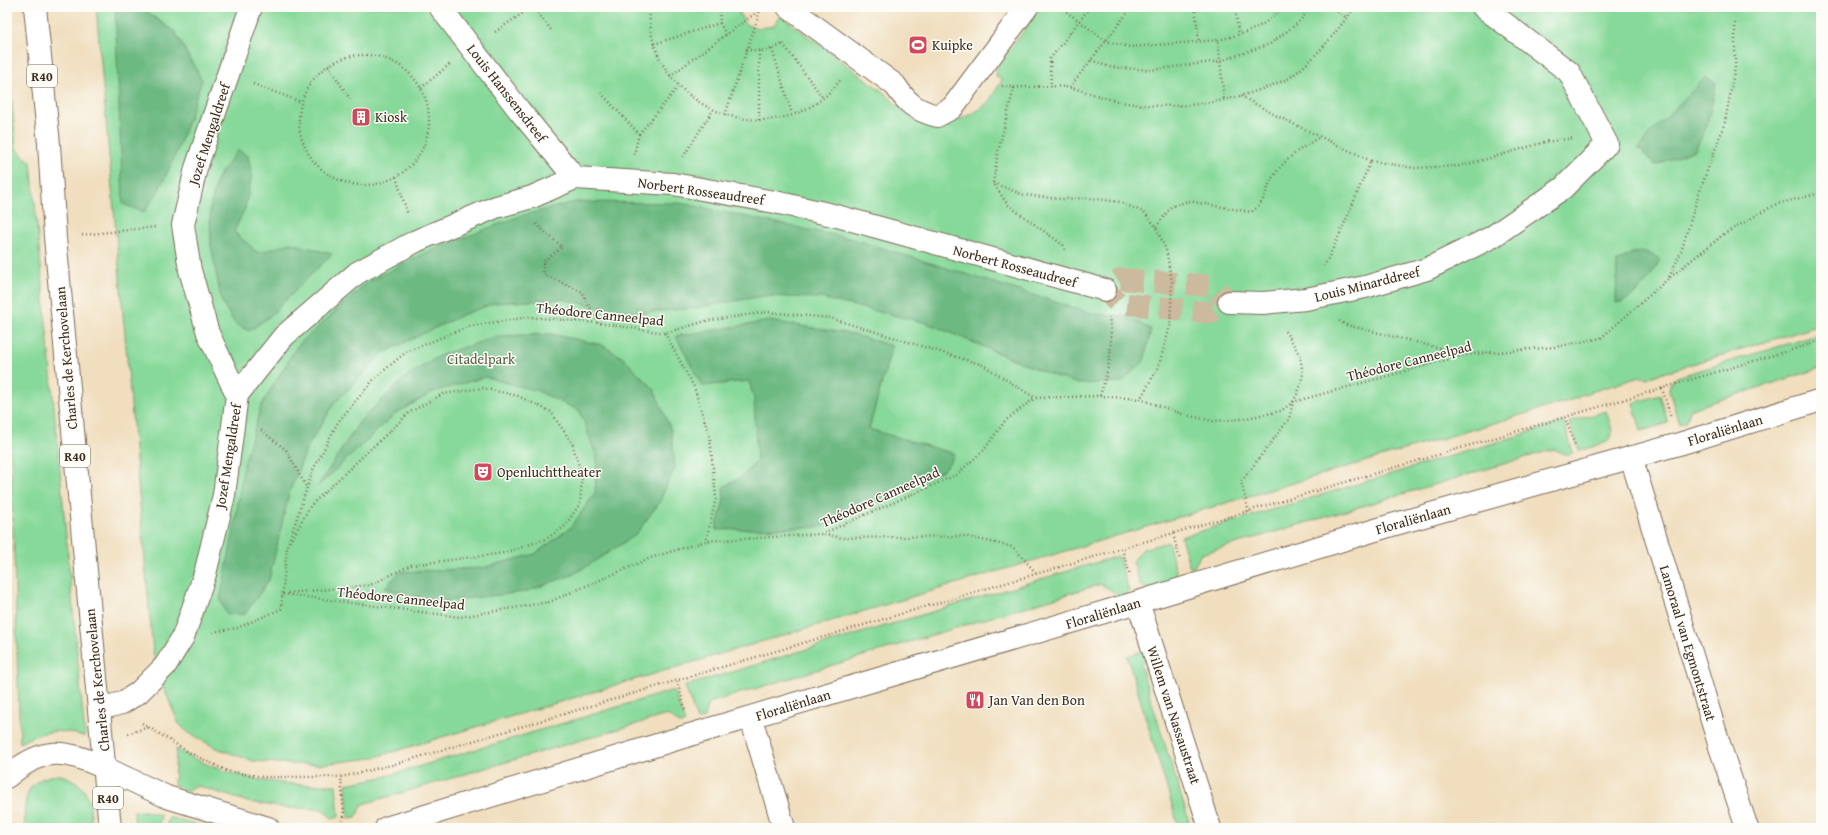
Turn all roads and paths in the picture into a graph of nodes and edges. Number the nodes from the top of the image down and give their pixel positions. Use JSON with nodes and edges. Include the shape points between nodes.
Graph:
{"nodes":[{"id":1,"x":35,"y":7,"type":"edge"},
{"id":2,"x":251,"y":7,"type":"edge"},
{"id":3,"x":440,"y":7,"type":"edge"},
{"id":4,"x":533,"y":7,"type":"edge"},
{"id":5,"x":788,"y":7,"type":"edge"},
{"id":6,"x":1027,"y":7,"type":"edge"},
{"id":7,"x":1060,"y":7,"type":"edge"},
{"id":8,"x":1090,"y":7,"type":"edge"},
{"id":9,"x":1132,"y":7,"type":"edge"},
{"id":10,"x":1195,"y":7,"type":"edge"},
{"id":11,"x":1235,"y":7,"type":"edge"},
{"id":12,"x":1283,"y":7,"type":"edge"},
{"id":13,"x":1311,"y":7,"type":"edge"},
{"id":14,"x":1331,"y":7,"type":"edge"},
{"id":15,"x":1355,"y":7,"type":"edge"},
{"id":16,"x":1483,"y":7,"type":"edge"},
{"id":17,"x":650,"y":8,"type":"edge"},
{"id":18,"x":762,"y":8,"type":"edge"},
{"id":19,"x":719,"y":9,"type":"edge"},
{"id":20,"x":1347,"y":18,"type":"junction"},
{"id":21,"x":1735,"y":21,"type":"dead end"},
{"id":22,"x":1078,"y":22,"type":"junction"},
{"id":23,"x":720,"y":23,"type":"junction"},
{"id":24,"x":552,"y":31,"type":"dead end"},
{"id":25,"x":726,"y":35,"type":"junction"},
{"id":26,"x":1239,"y":35,"type":"junction"},
{"id":27,"x":789,"y":39,"type":"dead end"},
{"id":28,"x":1218,"y":40,"type":"junction"},
{"id":29,"x":1106,"y":41,"type":"junction"},
{"id":30,"x":1199,"y":42,"type":"junction"},
{"id":31,"x":654,"y":44,"type":"junction"},
{"id":32,"x":783,"y":44,"type":"junction"},
{"id":33,"x":471,"y":48,"type":"junction"},
{"id":34,"x":746,"y":49,"type":"junction"},
{"id":35,"x":772,"y":49,"type":"junction"},
{"id":36,"x":759,"y":51,"type":"junction"},
{"id":37,"x":857,"y":57,"type":"junction"},
{"id":38,"x":1092,"y":60,"type":"junction"},
{"id":39,"x":1220,"y":61,"type":"junction"},
{"id":40,"x":328,"y":65,"type":"junction"},
{"id":41,"x":229,"y":74,"type":"junction"},
{"id":42,"x":670,"y":76,"type":"junction"},
{"id":43,"x":679,"y":86,"type":"junction"},
{"id":44,"x":998,"y":86,"type":"dead end"},
{"id":45,"x":1051,"y":87,"type":"junction"},
{"id":46,"x":1070,"y":87,"type":"junction"},
{"id":47,"x":421,"y":88,"type":"junction"},
{"id":48,"x":1014,"y":88,"type":"junction"},
{"id":49,"x":601,"y":93,"type":"dead end"},
{"id":50,"x":1241,"y":96,"type":"junction"},
{"id":51,"x":823,"y":98,"type":"junction"},
{"id":52,"x":350,"y":99,"type":"dead end"},
{"id":53,"x":1224,"y":100,"type":"junction"},
{"id":54,"x":301,"y":102,"type":"junction"},
{"id":55,"x":713,"y":110,"type":"junction"},
{"id":56,"x":792,"y":114,"type":"junction"},
{"id":57,"x":725,"y":115,"type":"junction"},
{"id":58,"x":759,"y":120,"type":"junction"},
{"id":59,"x":639,"y":134,"type":"junction"},
{"id":60,"x":1320,"y":137,"type":"junction"},
{"id":61,"x":1607,"y":144,"type":"junction"},
{"id":62,"x":1371,"y":161,"type":"junction"},
{"id":63,"x":396,"y":177,"type":"junction"},
{"id":64,"x":575,"y":178,"type":"junction"},
{"id":65,"x":628,"y":180,"type":"junction"},
{"id":66,"x":993,"y":183,"type":"junction"},
{"id":67,"x":673,"y":184,"type":"junction"},
{"id":68,"x":1821,"y":193,"type":"edge"},
{"id":69,"x":532,"y":197,"type":"junction"},
{"id":70,"x":183,"y":225,"type":"junction"},
{"id":71,"x":1156,"y":228,"type":"junction"},
{"id":72,"x":55,"y":237,"type":"junction"},
{"id":73,"x":416,"y":241,"type":"junction"},
{"id":74,"x":1063,"y":245,"type":"dead end"},
{"id":75,"x":1668,"y":278,"type":"junction"},
{"id":76,"x":1105,"y":290,"type":"joint"},
{"id":77,"x":1306,"y":299,"type":"junction"},
{"id":78,"x":1229,"y":302,"type":"dead end"},
{"id":79,"x":1263,"y":303,"type":"junction"},
{"id":80,"x":598,"y":323,"type":"junction"},
{"id":81,"x":665,"y":333,"type":"junction"},
{"id":82,"x":1821,"y":341,"type":"edge"},
{"id":83,"x":1464,"y":354,"type":"junction"},
{"id":84,"x":1100,"y":396,"type":"junction"},
{"id":85,"x":1035,"y":398,"type":"junction"},
{"id":86,"x":1140,"y":399,"type":"junction"},
{"id":87,"x":1821,"y":400,"type":"edge"},
{"id":88,"x":236,"y":402,"type":"junction"},
{"id":89,"x":1292,"y":402,"type":"junction"},
{"id":90,"x":1631,"y":457,"type":"junction"},
{"id":91,"x":307,"y":488,"type":"junction"},
{"id":92,"x":1249,"y":512,"type":"junction"},
{"id":93,"x":822,"y":534,"type":"junction"},
{"id":94,"x":706,"y":541,"type":"junction"},
{"id":95,"x":287,"y":547,"type":"junction"},
{"id":96,"x":1038,"y":574,"type":"junction"},
{"id":97,"x":283,"y":594,"type":"junction"},
{"id":98,"x":1138,"y":602,"type":"junction"},
{"id":99,"x":183,"y":637,"type":"junction"},
{"id":100,"x":99,"y":709,"type":"junction"},
{"id":101,"x":750,"y":718,"type":"junction"},
{"id":102,"x":105,"y":768,"type":"junction"},
{"id":103,"x":7,"y":777,"type":"edge"},
{"id":104,"x":341,"y":777,"type":"junction"},
{"id":105,"x":110,"y":828,"type":"edge"},
{"id":106,"x":268,"y":828,"type":"edge"},
{"id":107,"x":339,"y":828,"type":"edge"},
{"id":108,"x":386,"y":828,"type":"edge"},
{"id":109,"x":784,"y":828,"type":"edge"},
{"id":110,"x":1210,"y":828,"type":"edge"},
{"id":111,"x":1747,"y":828,"type":"edge"}],
"edges":[{"from":1,"to":72,"type":"street","name":"Charles de Kerchovelaan","number":"R40","via":[[49,144]]},
{"from":2,"to":41,"type":"street","name":"Jozef Mengaldreef"},
{"from":3,"to":33,"type":"street","name":"Louis Hanssensdreef"},
{"from":4,"to":24,"type":"path"},
{"from":4,"to":33,"type":"path"},
{"from":5,"to":37,"type":"street"},
{"from":6,"to":37,"type":"street","via":[[952,108],[937,116],[921,112],[905,100],[894,85]]},
{"from":7,"to":22,"type":"path"},
{"from":8,"to":22,"type":"path"},
{"from":9,"to":29,"type":"path"},
{"from":10,"to":30,"type":"path"},
{"from":11,"to":26,"type":"path"},
{"from":12,"to":26,"type":"path","via":[[1256,29]]},
{"from":13,"to":39,"type":"path","via":[[1298,23],[1270,44]]},
{"from":14,"to":20,"type":"path"},
{"from":15,"to":20,"type":"path"},
{"from":16,"to":61,"type":"street","via":[[1569,72]]},
{"from":17,"to":19,"type":"path"},
{"from":17,"to":31,"type":"path"},
{"from":18,"to":25,"type":"path"},
{"from":18,"to":34,"type":"path"},
{"from":19,"to":23,"type":"path"},
{"from":20,"to":50,"type":"path","via":[[1315,58],[1290,78]]},
{"from":21,"to":75,"type":"path","via":[[1735,68],[1725,122],[1681,252]]},
{"from":22,"to":29,"type":"path"},
{"from":22,"to":45,"type":"path","via":[[1050,59]]},
{"from":23,"to":25,"type":"path"},
{"from":23,"to":31,"type":"path"},
{"from":25,"to":42,"type":"path"},
{"from":26,"to":28,"type":"path"},
{"from":27,"to":32,"type":"path"},
{"from":28,"to":30,"type":"path"},
{"from":28,"to":39,"type":"path"},
{"from":29,"to":30,"type":"path","via":[[1130,48]]},
{"from":29,"to":38,"type":"path"},
{"from":31,"to":42,"type":"path"},
{"from":32,"to":35,"type":"path"},
{"from":32,"to":51,"type":"path"},
{"from":33,"to":47,"type":"path"},
{"from":33,"to":64,"type":"street","name":"Louis Hanssensdreef"},
{"from":34,"to":36,"type":"path"},
{"from":34,"to":57,"type":"path"},
{"from":35,"to":36,"type":"path"},
{"from":35,"to":56,"type":"path"},
{"from":36,"to":58,"type":"path"},
{"from":37,"to":51,"type":"path"},
{"from":38,"to":39,"type":"path","via":[[1109,67],[1151,70]]},
{"from":38,"to":46,"type":"path"},
{"from":39,"to":53,"type":"path"},
{"from":40,"to":47,"type":"path","via":[[344,57],[362,54],[380,56],[396,63],[410,74]]},
{"from":40,"to":52,"type":"path"},
{"from":40,"to":54,"type":"path","via":[[316,74]]},
{"from":41,"to":54,"type":"path"},
{"from":41,"to":70,"type":"street","name":"Jozef Mengaldreef","via":[[196,168]]},
{"from":42,"to":43,"type":"path"},
{"from":43,"to":55,"type":"path","via":[[689,96]]},
{"from":43,"to":59,"type":"path"},
{"from":44,"to":48,"type":"path"},
{"from":45,"to":46,"type":"path"},
{"from":45,"to":48,"type":"path"},
{"from":46,"to":53,"type":"path","via":[[1125,103],[1157,107],[1186,106]]},
{"from":47,"to":63,"type":"path","via":[[429,115],[427,138],[413,162]]},
{"from":48,"to":66,"type":"path"},
{"from":49,"to":59,"type":"path"},
{"from":50,"to":53,"type":"path"},
{"from":50,"to":60,"type":"path"},
{"from":51,"to":56,"type":"path"},
{"from":54,"to":63,"type":"path","via":[[298,119],[300,136],[317,166],[346,183],[380,184]]},
{"from":55,"to":57,"type":"path"},
{"from":55,"to":67,"type":"path","via":[[684,154]]},
{"from":56,"to":58,"type":"path","via":[[776,119]]},
{"from":57,"to":58,"type":"path"},
{"from":59,"to":65,"type":"path"},
{"from":60,"to":62,"type":"path"},
{"from":60,"to":71,"type":"path","via":[[1301,147],[1274,174],[1260,206],[1251,212],[1188,201],[1171,207]]},
{"from":61,"to":62,"type":"path","via":[[1592,135],[1545,142],[1459,166],[1414,168]]},
{"from":61,"to":77,"type":"street","name":"Louis Minarddreef","via":[[1563,188],[1492,237],[1427,269],[1365,287]]},
{"from":62,"to":77,"type":"path","via":[[1337,242]]},
{"from":63,"to":73,"type":"path"},
{"from":64,"to":65,"type":"street","name":"Norbert Rosseaudreef"},
{"from":64,"to":69,"type":"street","name":"Norbert Rosseaudreef"},
{"from":65,"to":67,"type":"street","name":"Norbert Rosseaudreef"},
{"from":66,"to":71,"type":"path","via":[[1024,195],[1119,202],[1144,212]]},
{"from":66,"to":74,"type":"path","via":[[1008,205]]},
{"from":67,"to":76,"type":"street","name":"Norbert Rosseaudreef","via":[[775,202],[830,215]]},
{"from":68,"to":75,"type":"path","name":"Théodore Canneelpad","via":[[1770,207],[1724,234]]},
{"from":69,"to":73,"type":"street","name":"Norbert Rosseaudreef","via":[[496,207]]},
{"from":69,"to":80,"type":"path","via":[[536,224],[562,247],[543,262],[543,274],[582,292]]},
{"from":70,"to":72,"type":"path"},
{"from":70,"to":88,"type":"street","name":"Jozef Mengaldreef","via":[[190,270],[208,333]]},
{"from":71,"to":86,"type":"path","via":[[1166,250],[1172,282],[1170,326],[1158,368]]},
{"from":72,"to":100,"type":"street","name":"Charles de Kerchovelaan","number":"R40"},
{"from":73,"to":88,"type":"street","name":"Norbert Rosseaudreef","via":[[357,272],[284,336]]},
{"from":75,"to":83,"type":"path","name":"Théodore Canneelpad","via":[[1601,338],[1555,347]]},
{"from":76,"to":84,"type":"path","via":[[1113,337],[1109,368]]},
{"from":77,"to":79,"type":"street","name":"Louis Minarddreef"},
{"from":77,"to":83,"type":"path","via":[[1346,325]]},
{"from":78,"to":79,"type":"street","name":"Louis Minarddreef"},
{"from":79,"to":89,"type":"path","via":[[1290,338],[1300,356],[1303,374],[1299,390]]},
{"from":80,"to":81,"type":"path","name":"Théodore Canneelpad"},
{"from":80,"to":91,"type":"path","name":"Théodore Canneelpad","via":[[529,317],[470,326],[406,352],[375,378],[338,422],[313,470]]},
{"from":81,"to":85,"type":"path","name":"Théodore Canneelpad","via":[[706,321],[767,312],[830,318],[983,365]]},
{"from":81,"to":94,"type":"path","via":[[694,387],[710,438],[716,498]]},
{"from":82,"to":92,"type":"path"},
{"from":83,"to":89,"type":"path","name":"Théodore Canneelpad"},
{"from":84,"to":85,"type":"path","name":"Théodore Canneelpad"},
{"from":84,"to":86,"type":"path","name":"Théodore Canneelpad"},
{"from":85,"to":93,"type":"path","name":"Théodore Canneelpad","via":[[1005,421],[984,450],[956,475]]},
{"from":86,"to":89,"type":"path","name":"Théodore Canneelpad","via":[[1185,415],[1212,421],[1242,419],[1281,411]]},
{"from":87,"to":90,"type":"street","name":"Floraliënlaan"},
{"from":88,"to":91,"type":"path","via":[[286,450]]},
{"from":88,"to":99,"type":"street","name":"Jozef Mengaldreef","via":[[224,495],[205,574]]},
{"from":89,"to":92,"type":"path","via":[[1289,420],[1241,482]]},
{"from":90,"to":98,"type":"street","name":"Floraliënlaan","via":[[1392,525]]},
{"from":90,"to":111,"type":"street","name":"Lamoraal van Egmontstraat"},
{"from":91,"to":95,"type":"path","name":"Théodore Canneelpad"},
{"from":92,"to":96,"type":"path"},
{"from":93,"to":94,"type":"path","name":"Théodore Canneelpad"},
{"from":93,"to":96,"type":"path","via":[[841,538],[964,536],[1013,547]]},
{"from":94,"to":97,"type":"path","name":"Théodore Canneelpad","via":[[653,558],[549,602],[460,617]]},
{"from":95,"to":97,"type":"path","name":"Théodore Canneelpad"},
{"from":95,"to":97,"type":"path","via":[[311,505],[410,412],[443,394],[482,388],[518,396],[551,412],[572,443],[582,476],[580,504],[564,527],[546,539],[504,554],[411,565],[370,585]]},
{"from":96,"to":104,"type":"path","via":[[392,765]]},
{"from":97,"to":99,"type":"path","name":"Théodore Canneelpad","via":[[281,609],[244,626]]},
{"from":98,"to":101,"type":"street","name":"Floraliënlaan"},
{"from":98,"to":110,"type":"street","name":"Willem van Nassaustraat"},
{"from":99,"to":100,"type":"street","name":"Jozef Mengaldreef","via":[[165,666],[138,693],[122,703]]},
{"from":100,"to":102,"type":"street","name":"Charles de Kerchovelaan","number":"R40"},
{"from":100,"to":104,"type":"path","via":[[130,716],[190,753],[227,771],[263,777]]},
{"from":101,"to":108,"type":"street","name":"Floraliënlaan"},
{"from":101,"to":109,"type":"street"},
{"from":102,"to":103,"type":"street","via":[[71,754],[53,753],[35,758],[18,767]]},
{"from":102,"to":105,"type":"street","name":"Charles de Kerchovelaan","number":"R40"},
{"from":102,"to":106,"type":"street","via":[[167,797]]},
{"from":104,"to":107,"type":"path","via":[[344,816]]}]}
